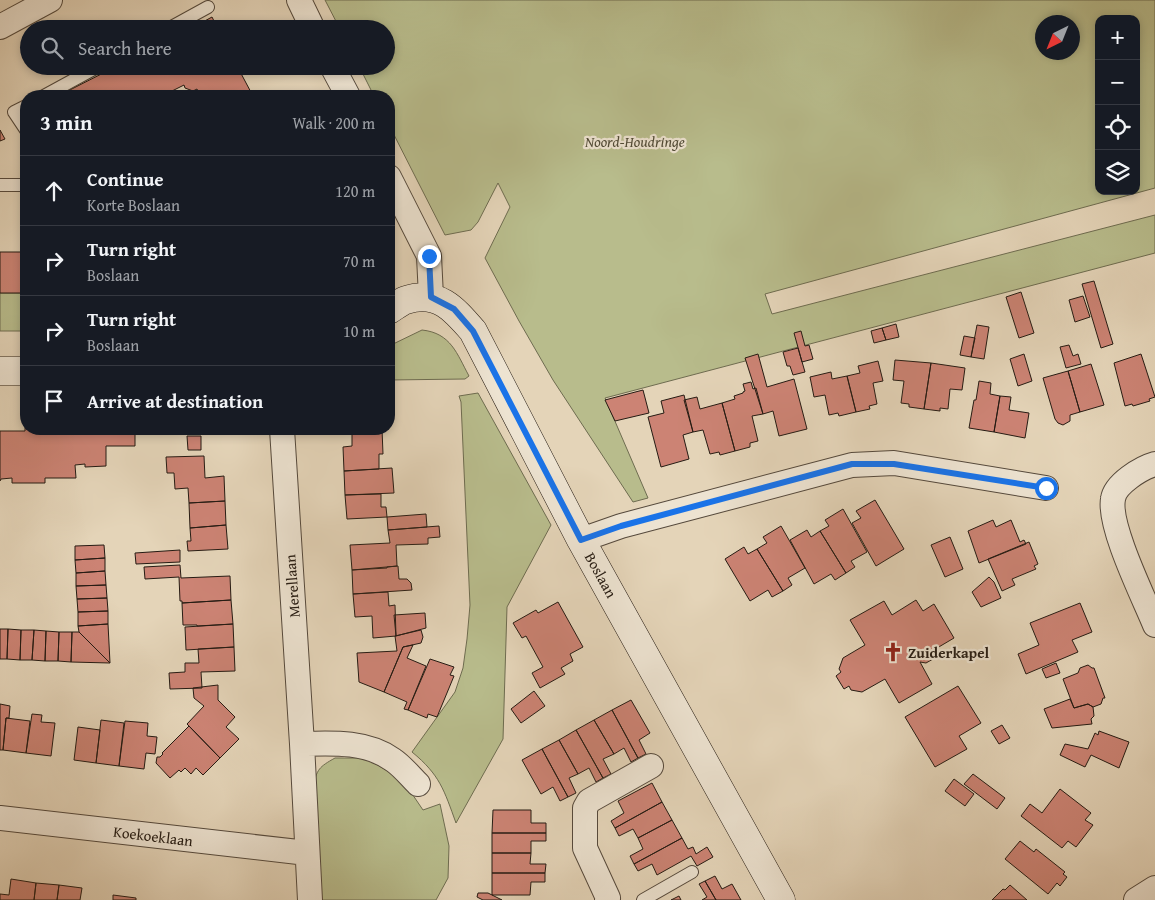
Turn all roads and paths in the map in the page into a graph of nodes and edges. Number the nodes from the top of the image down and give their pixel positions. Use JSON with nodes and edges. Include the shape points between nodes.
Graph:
{"nodes":[{"id":1,"x":50,"y":0,"type":"edge"},
{"id":2,"x":298,"y":0,"type":"edge"},
{"id":3,"x":208,"y":7,"type":"dead end"},
{"id":4,"x":184,"y":20,"type":"edge"},
{"id":5,"x":308,"y":20,"type":"edge"},
{"id":6,"x":0,"y":26,"type":"edge"},
{"id":7,"x":82,"y":75,"type":"edge"},
{"id":8,"x":337,"y":75,"type":"edge"},
{"id":9,"x":55,"y":90,"type":"edge"},
{"id":10,"x":345,"y":90,"type":"edge"},
{"id":11,"x":20,"y":109,"type":"edge"},
{"id":12,"x":20,"y":121,"type":"edge"},
{"id":13,"x":0,"y":185,"type":"edge"},
{"id":14,"x":20,"y":186,"type":"edge"},
{"id":15,"x":395,"y":189,"type":"edge"},
{"id":16,"x":431,"y":297,"type":"junction"},
{"id":17,"x":395,"y":306,"type":"edge"},
{"id":18,"x":20,"y":371,"type":"edge"},
{"id":19,"x":0,"y":372,"type":"edge"},
{"id":20,"x":282,"y":435,"type":"edge"},
{"id":21,"x":1155,"y":464,"type":"edge"},
{"id":22,"x":1046,"y":488,"type":"dead end"},
{"id":23,"x":581,"y":540,"type":"junction"},
{"id":24,"x":1155,"y":625,"type":"edge"},
{"id":25,"x":302,"y":744,"type":"junction"},
{"id":26,"x":651,"y":766,"type":"dead end"},
{"id":27,"x":418,"y":784,"type":"dead end"},
{"id":28,"x":0,"y":818,"type":"edge"},
{"id":29,"x":307,"y":854,"type":"junction"},
{"id":30,"x":692,"y":872,"type":"dead end"},
{"id":31,"x":1155,"y":888,"type":"edge"},
{"id":32,"x":612,"y":899,"type":"edge"},
{"id":33,"x":310,"y":900,"type":"edge"},
{"id":34,"x":643,"y":900,"type":"edge"},
{"id":35,"x":781,"y":900,"type":"edge"},
{"id":36,"x":1136,"y":900,"type":"edge"}],
"edges":[{"from":1,"to":6,"type":"street"},
{"from":2,"to":5,"type":"street"},
{"from":3,"to":4,"type":"lane"},
{"from":7,"to":9,"type":"lane"},
{"from":8,"to":10,"type":"street"},
{"from":11,"to":12,"type":"lane","via":[[14,112]]},
{"from":13,"to":14,"type":"lane"},
{"from":15,"to":16,"type":"street","via":[[429,256]]},
{"from":16,"to":17,"type":"street","via":[[406,300]]},
{"from":16,"to":23,"type":"street","name":"Boslaan","via":[[454,309],[473,331]]},
{"from":18,"to":19,"type":"street"},
{"from":20,"to":25,"type":"street","name":"Merellaan"},
{"from":21,"to":24,"type":"street","via":[[1125,479],[1113,498],[1115,528]]},
{"from":22,"to":23,"type":"street","via":[[894,464],[852,464],[621,526]]},
{"from":23,"to":35,"type":"street","name":"Boslaan"},
{"from":25,"to":27,"type":"street","via":[[336,743],[368,748],[393,759]]},
{"from":25,"to":29,"type":"street","name":"Merellaan"},
{"from":26,"to":32,"type":"street","via":[[589,801],[585,808],[585,848]]},
{"from":28,"to":29,"type":"street","name":"Koekoeklaan"},
{"from":29,"to":33,"type":"street","name":"Merellaan"},
{"from":30,"to":34,"type":"lane"},
{"from":31,"to":36,"type":"street"}]}
